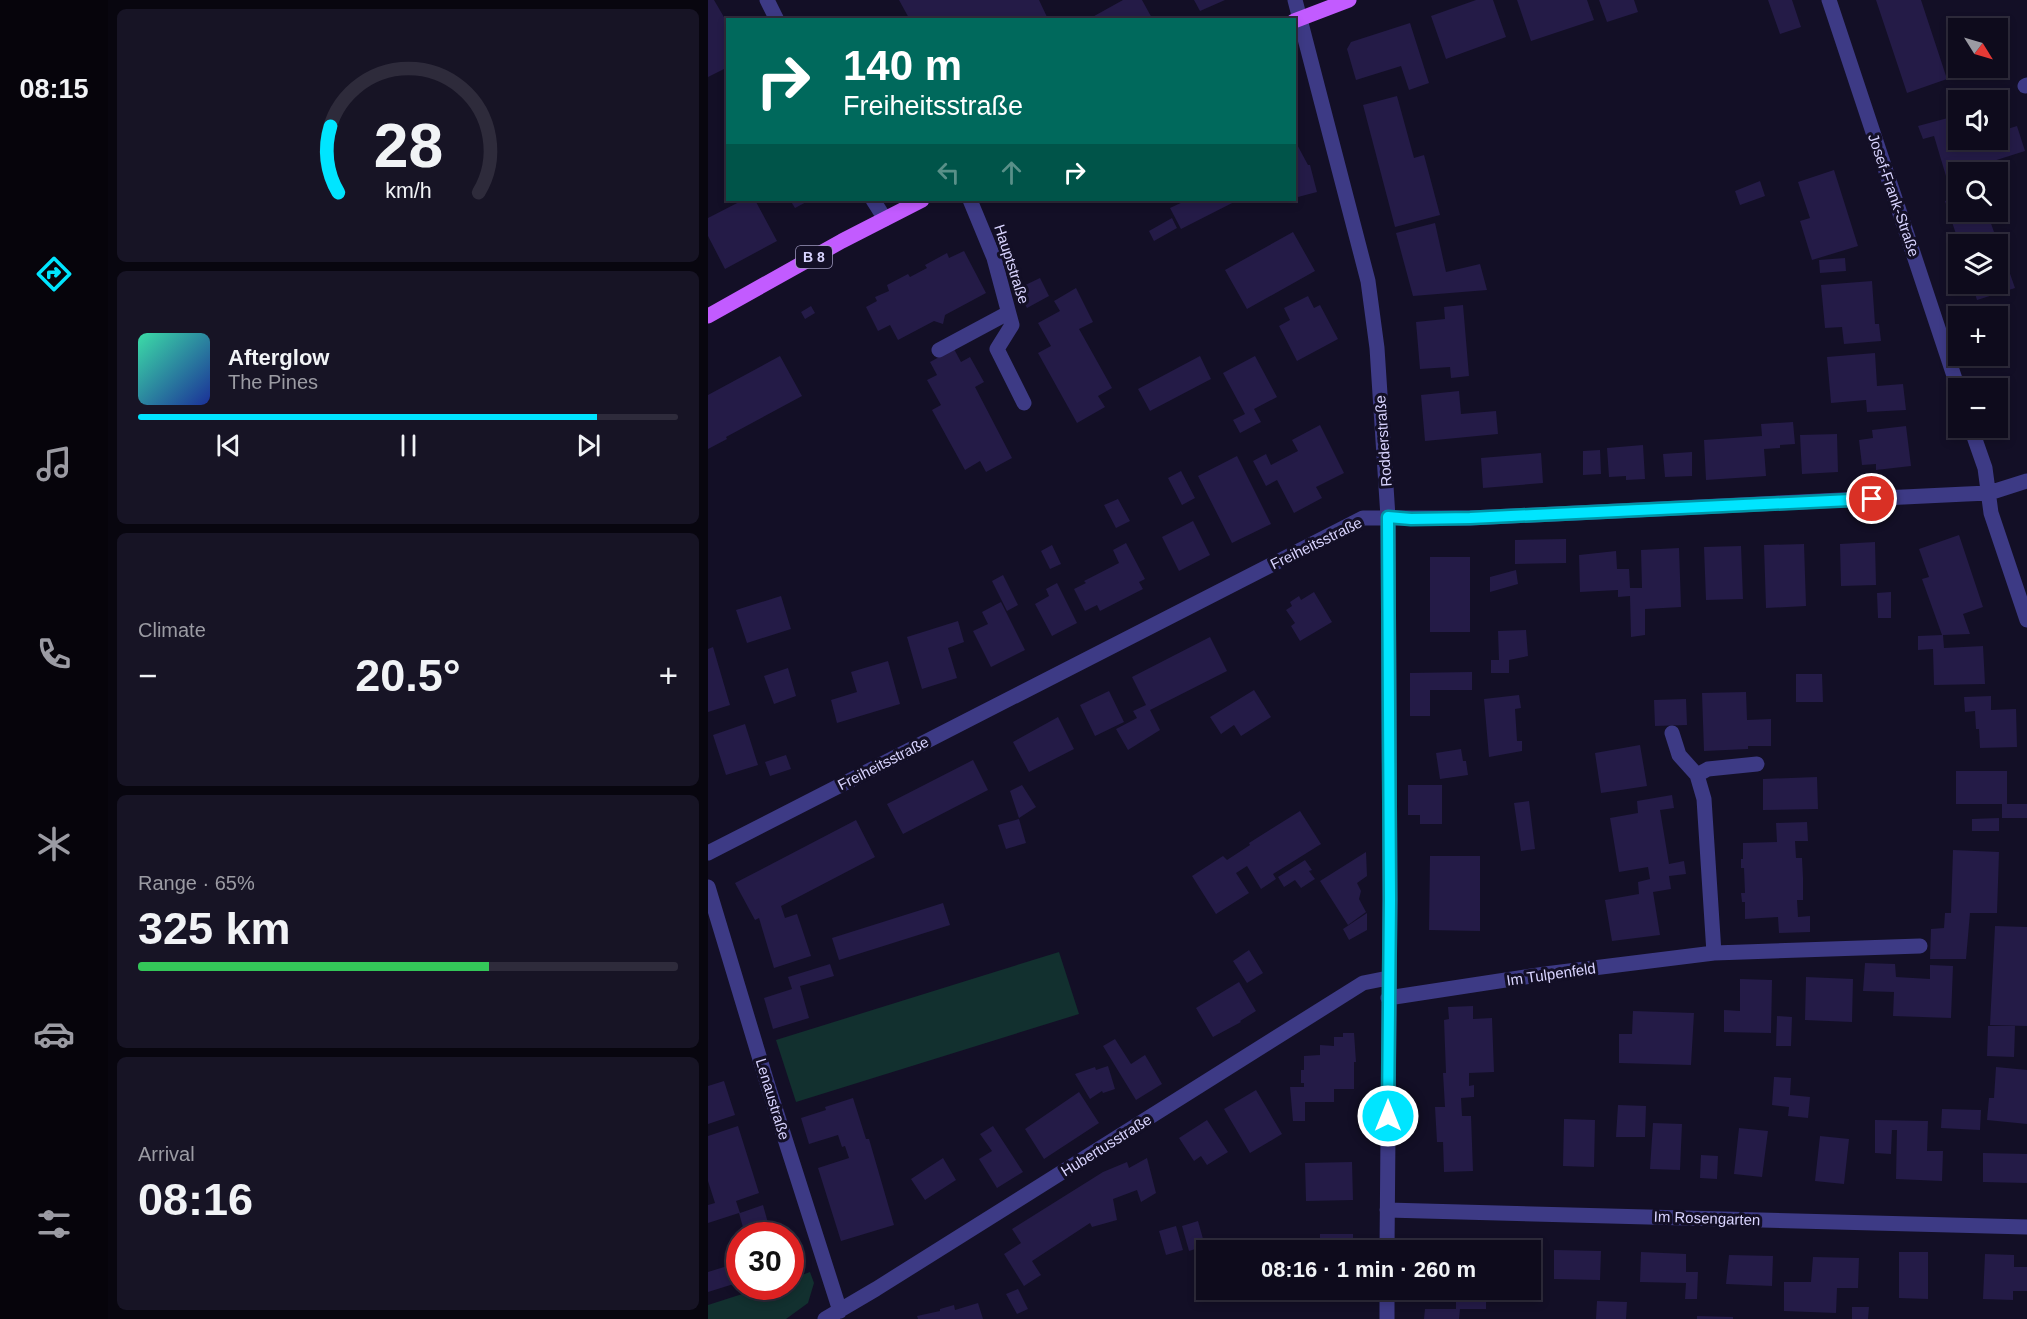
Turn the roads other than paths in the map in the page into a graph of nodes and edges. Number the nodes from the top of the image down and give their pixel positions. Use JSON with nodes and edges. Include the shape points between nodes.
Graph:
{"nodes":[{"id":1,"x":767,"y":0,"type":"edge"},
{"id":2,"x":1295,"y":0,"type":"edge"},
{"id":3,"x":1349,"y":0,"type":"edge"},
{"id":4,"x":1829,"y":0,"type":"edge"},
{"id":5,"x":776,"y":18,"type":"edge"},
{"id":6,"x":1297,"y":20,"type":"edge"},
{"id":7,"x":874,"y":201,"type":"edge"},
{"id":8,"x":920,"y":201,"type":"edge"},
{"id":9,"x":970,"y":201,"type":"edge"},
{"id":10,"x":885,"y":219,"type":"junction"},
{"id":11,"x":1008,"y":313,"type":"junction"},
{"id":12,"x":708,"y":316,"type":"edge"},
{"id":13,"x":939,"y":350,"type":"dead end"},
{"id":14,"x":1955,"y":378,"type":"edge"},
{"id":15,"x":1024,"y":403,"type":"dead end"},
{"id":16,"x":1974,"y":438,"type":"edge"},
{"id":17,"x":2027,"y":481,"type":"edge"},
{"id":18,"x":1989,"y":493,"type":"junction"},
{"id":19,"x":1388,"y":517,"type":"junction"},
{"id":20,"x":2027,"y":620,"type":"edge"},
{"id":21,"x":1672,"y":733,"type":"dead end"},
{"id":22,"x":1757,"y":764,"type":"dead end"},
{"id":23,"x":1697,"y":775,"type":"junction"},
{"id":24,"x":708,"y":853,"type":"edge"},
{"id":25,"x":708,"y":887,"type":"edge"},
{"id":26,"x":1920,"y":946,"type":"dead end"},
{"id":27,"x":1714,"y":953,"type":"junction"},
{"id":28,"x":1388,"y":978,"type":"junction"},
{"id":29,"x":1388,"y":998,"type":"junction"},
{"id":30,"x":1387,"y":1210,"type":"junction"},
{"id":31,"x":2027,"y":1227,"type":"edge"},
{"id":32,"x":1387,"y":1240,"type":"edge"},
{"id":33,"x":1387,"y":1300,"type":"edge"},
{"id":34,"x":840,"y":1311,"type":"junction"},
{"id":35,"x":825,"y":1319,"type":"edge"},
{"id":36,"x":1387,"y":1319,"type":"edge"}],
"edges":[{"from":1,"to":5,"type":"street"},
{"from":2,"to":6,"type":"street","name":"Rodderstraße"},
{"from":3,"to":6,"type":"main road"},
{"from":4,"to":14,"type":"street","name":"Josef-Frank-Straße"},
{"from":6,"to":19,"type":"street","name":"Rodderstraße","via":[[1368,281],[1377,348]]},
{"from":7,"to":10,"type":"street"},
{"from":8,"to":10,"type":"main road","number":"B 8"},
{"from":9,"to":11,"type":"street","name":"Hauptstraße","via":[[994,258]]},
{"from":10,"to":12,"type":"main road","number":"B 8"},
{"from":11,"to":13,"type":"street"},
{"from":11,"to":15,"type":"street","name":"Hauptstraße","via":[[1011,325],[997,349]]},
{"from":16,"to":18,"type":"street"},
{"from":17,"to":18,"type":"street","name":"Freiheitsstraße"},
{"from":18,"to":19,"type":"street","name":"Freiheitsstraße","via":[[1481,517]]},
{"from":18,"to":20,"type":"street","via":[[1991,513]]},
{"from":19,"to":24,"type":"street","name":"Freiheitsstraße","via":[[1363,518]]},
{"from":19,"to":28,"type":"street","name":"Rodderstraße"},
{"from":21,"to":23,"type":"street","via":[[1679,755]]},
{"from":22,"to":23,"type":"street","via":[[1708,769]]},
{"from":23,"to":27,"type":"street","via":[[1704,798]]},
{"from":25,"to":34,"type":"street","name":"Lenaustraße"},
{"from":26,"to":27,"type":"street","name":"Im Tulpenfeld"},
{"from":27,"to":29,"type":"street","name":"Im Tulpenfeld"},
{"from":28,"to":29,"type":"street","name":"Rodderstraße"},
{"from":28,"to":34,"type":"street","name":"Hubertusstraße","via":[[1363,984]]},
{"from":29,"to":30,"type":"street","name":"Rodderstraße"},
{"from":30,"to":31,"type":"street","name":"Im Rosengarten"},
{"from":30,"to":32,"type":"street","name":"Rodderstraße"},
{"from":33,"to":36,"type":"street"},
{"from":34,"to":35,"type":"street","name":"Hubertusstraße"}]}
